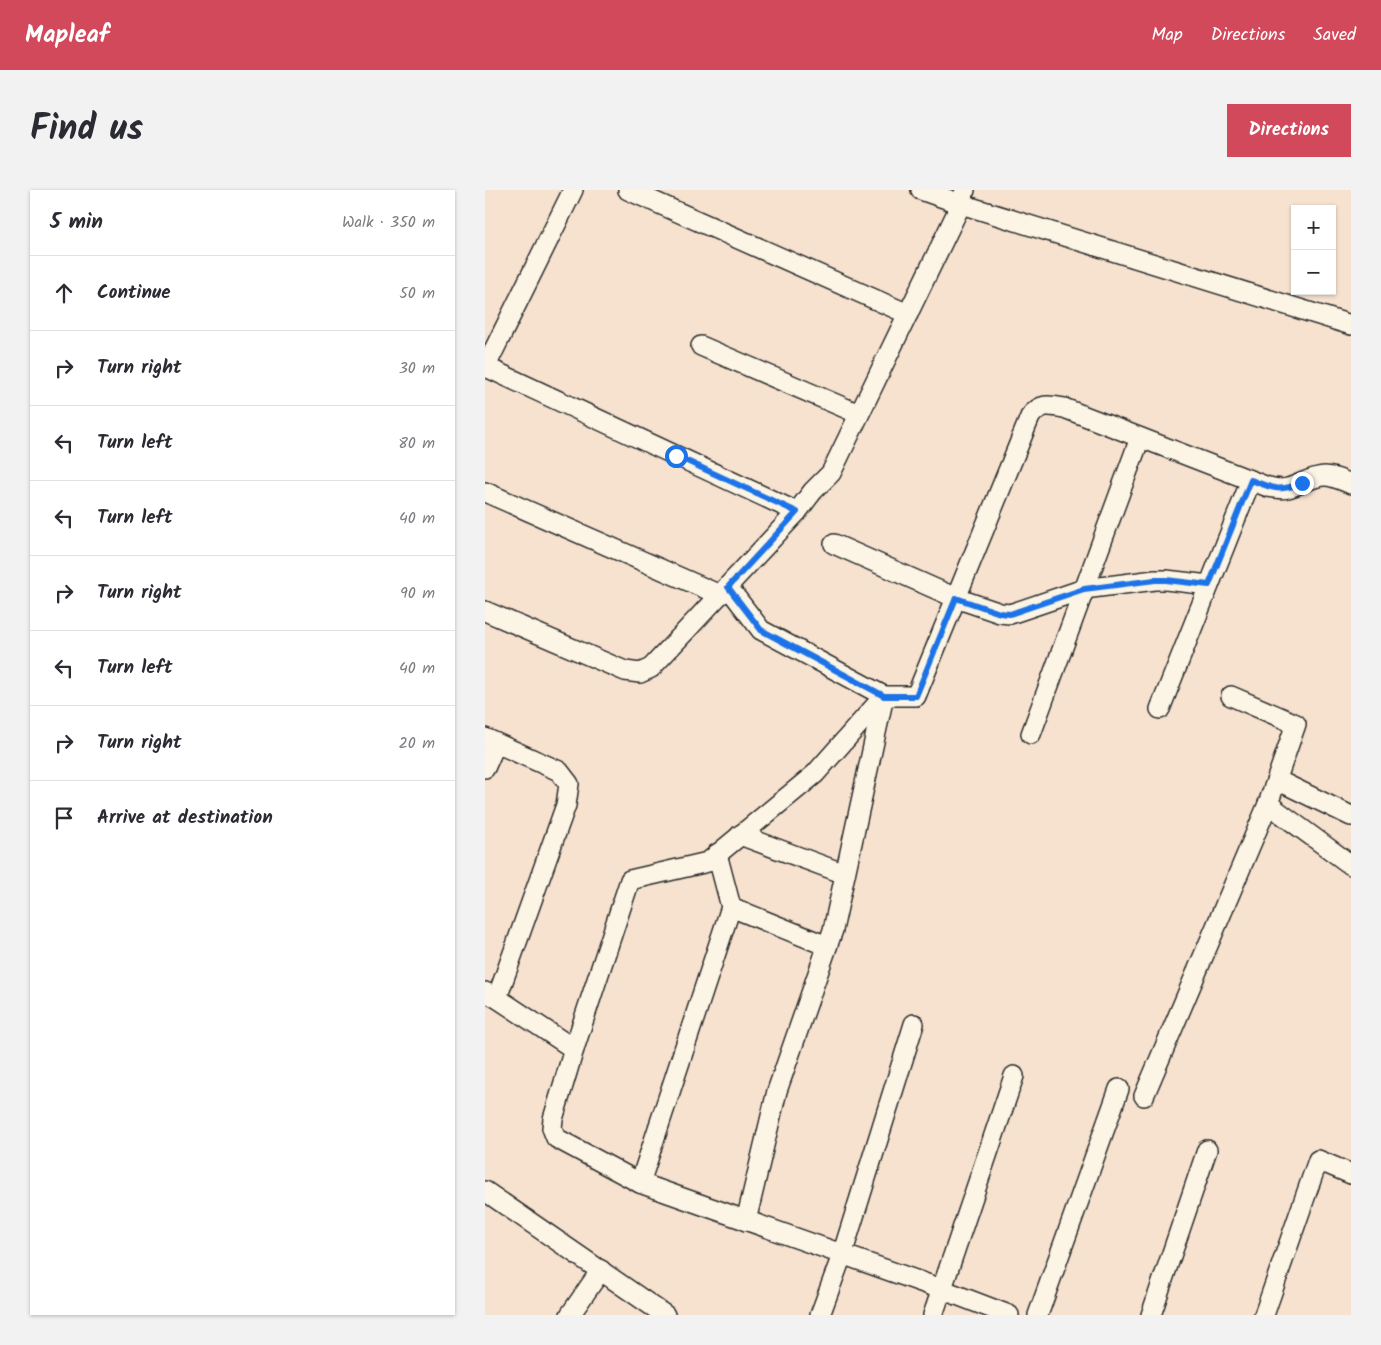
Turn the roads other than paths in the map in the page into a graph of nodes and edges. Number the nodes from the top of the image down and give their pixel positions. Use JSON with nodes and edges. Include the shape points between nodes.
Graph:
{"nodes":[{"id":1,"x":573,"y":190,"type":"edge"},
{"id":2,"x":628,"y":190,"type":"edge"},
{"id":3,"x":921,"y":190,"type":"edge"},
{"id":4,"x":963,"y":197,"type":"edge"},
{"id":5,"x":907,"y":314,"type":"junction"},
{"id":6,"x":1351,"y":325,"type":"edge"},
{"id":7,"x":701,"y":346,"type":"dead end"},
{"id":8,"x":485,"y":368,"type":"edge"},
{"id":9,"x":859,"y":414,"type":"junction"},
{"id":10,"x":1140,"y":438,"type":"junction"},
{"id":11,"x":1251,"y":480,"type":"junction"},
{"id":12,"x":1351,"y":484,"type":"edge"},
{"id":13,"x":485,"y":492,"type":"edge"},
{"id":14,"x":797,"y":512,"type":"junction"},
{"id":15,"x":834,"y":544,"type":"dead end"},
{"id":16,"x":1209,"y":585,"type":"junction"},
{"id":17,"x":1084,"y":589,"type":"junction"},
{"id":18,"x":724,"y":591,"type":"junction"},
{"id":19,"x":956,"y":598,"type":"junction"},
{"id":20,"x":485,"y":611,"type":"edge"},
{"id":21,"x":884,"y":696,"type":"junction"},
{"id":22,"x":1231,"y":696,"type":"dead end"},
{"id":23,"x":1160,"y":709,"type":"dead end"},
{"id":24,"x":1031,"y":734,"type":"dead end"},
{"id":25,"x":490,"y":740,"type":"edge"},
{"id":26,"x":485,"y":768,"type":"edge"},
{"id":27,"x":1277,"y":780,"type":"junction"},
{"id":28,"x":1268,"y":804,"type":"junction"},
{"id":29,"x":1351,"y":816,"type":"edge"},
{"id":30,"x":740,"y":835,"type":"junction"},
{"id":31,"x":717,"y":854,"type":"junction"},
{"id":32,"x":1351,"y":866,"type":"edge"},
{"id":33,"x":845,"y":874,"type":"junction"},
{"id":34,"x":731,"y":907,"type":"junction"},
{"id":35,"x":827,"y":946,"type":"junction"},
{"id":36,"x":491,"y":995,"type":"edge"},
{"id":37,"x":914,"y":1024,"type":"dead end"},
{"id":38,"x":574,"y":1049,"type":"junction"},
{"id":39,"x":1014,"y":1076,"type":"dead end"},
{"id":40,"x":1119,"y":1089,"type":"dead end"},
{"id":41,"x":1144,"y":1096,"type":"dead end"},
{"id":42,"x":1207,"y":1150,"type":"dead end"},
{"id":43,"x":1351,"y":1174,"type":"edge"},
{"id":44,"x":640,"y":1183,"type":"junction"},
{"id":45,"x":485,"y":1191,"type":"edge"},
{"id":46,"x":746,"y":1220,"type":"junction"},
{"id":47,"x":842,"y":1255,"type":"junction"},
{"id":48,"x":601,"y":1270,"type":"junction"},
{"id":49,"x":941,"y":1289,"type":"junction"},
{"id":50,"x":570,"y":1315,"type":"edge"},
{"id":51,"x":665,"y":1315,"type":"edge"},
{"id":52,"x":820,"y":1315,"type":"edge"},
{"id":53,"x":933,"y":1315,"type":"edge"},
{"id":54,"x":1009,"y":1315,"type":"edge"},
{"id":55,"x":1038,"y":1315,"type":"edge"},
{"id":56,"x":1151,"y":1315,"type":"edge"},
{"id":57,"x":1264,"y":1315,"type":"edge"}],
"edges":[{"from":1,"to":8,"type":"street"},
{"from":2,"to":5,"type":"street"},
{"from":3,"to":4,"type":"street"},
{"from":4,"to":5,"type":"street"},
{"from":4,"to":6,"type":"street"},
{"from":5,"to":9,"type":"street"},
{"from":7,"to":9,"type":"street"},
{"from":8,"to":14,"type":"street"},
{"from":9,"to":14,"type":"street","via":[[831,473]]},
{"from":10,"to":11,"type":"street"},
{"from":10,"to":17,"type":"street"},
{"from":10,"to":19,"type":"street","via":[[1064,408],[1045,406],[1036,409]]},
{"from":11,"to":12,"type":"street","via":[[1279,489],[1327,476]]},
{"from":11,"to":16,"type":"street"},
{"from":13,"to":18,"type":"street"},
{"from":14,"to":18,"type":"street"},
{"from":15,"to":19,"type":"street"},
{"from":16,"to":17,"type":"street","via":[[1155,580]]},
{"from":16,"to":23,"type":"street"},
{"from":17,"to":19,"type":"street","via":[[1010,614]]},
{"from":17,"to":24,"type":"street"},
{"from":18,"to":20,"type":"street","via":[[651,668],[641,673],[625,671]]},
{"from":18,"to":21,"type":"street","via":[[761,630]]},
{"from":19,"to":21,"type":"street","via":[[916,696]]},
{"from":21,"to":30,"type":"street","via":[[815,774]]},
{"from":21,"to":33,"type":"street"},
{"from":22,"to":27,"type":"street","via":[[1296,724]]},
{"from":25,"to":26,"type":"street"},
{"from":25,"to":36,"type":"street","via":[[559,771],[569,784],[566,805]]},
{"from":27,"to":28,"type":"street"},
{"from":27,"to":29,"type":"street"},
{"from":28,"to":32,"type":"street"},
{"from":28,"to":41,"type":"street"},
{"from":30,"to":31,"type":"street"},
{"from":30,"to":33,"type":"street"},
{"from":31,"to":34,"type":"street"},
{"from":31,"to":38,"type":"street","via":[[708,862],[630,880]]},
{"from":33,"to":35,"type":"street"},
{"from":34,"to":35,"type":"street"},
{"from":34,"to":44,"type":"street"},
{"from":35,"to":46,"type":"street","via":[[777,1092]]},
{"from":36,"to":38,"type":"street"},
{"from":37,"to":47,"type":"street"},
{"from":38,"to":44,"type":"street","via":[[553,1119],[556,1138]]},
{"from":39,"to":49,"type":"street"},
{"from":40,"to":55,"type":"street"},
{"from":42,"to":56,"type":"street"},
{"from":43,"to":57,"type":"street","via":[[1318,1160]]},
{"from":44,"to":46,"type":"street"},
{"from":45,"to":48,"type":"street"},
{"from":46,"to":47,"type":"street"},
{"from":47,"to":49,"type":"street"},
{"from":47,"to":52,"type":"street"},
{"from":48,"to":50,"type":"street"},
{"from":48,"to":51,"type":"street"},
{"from":49,"to":53,"type":"street"},
{"from":49,"to":54,"type":"street"}]}
